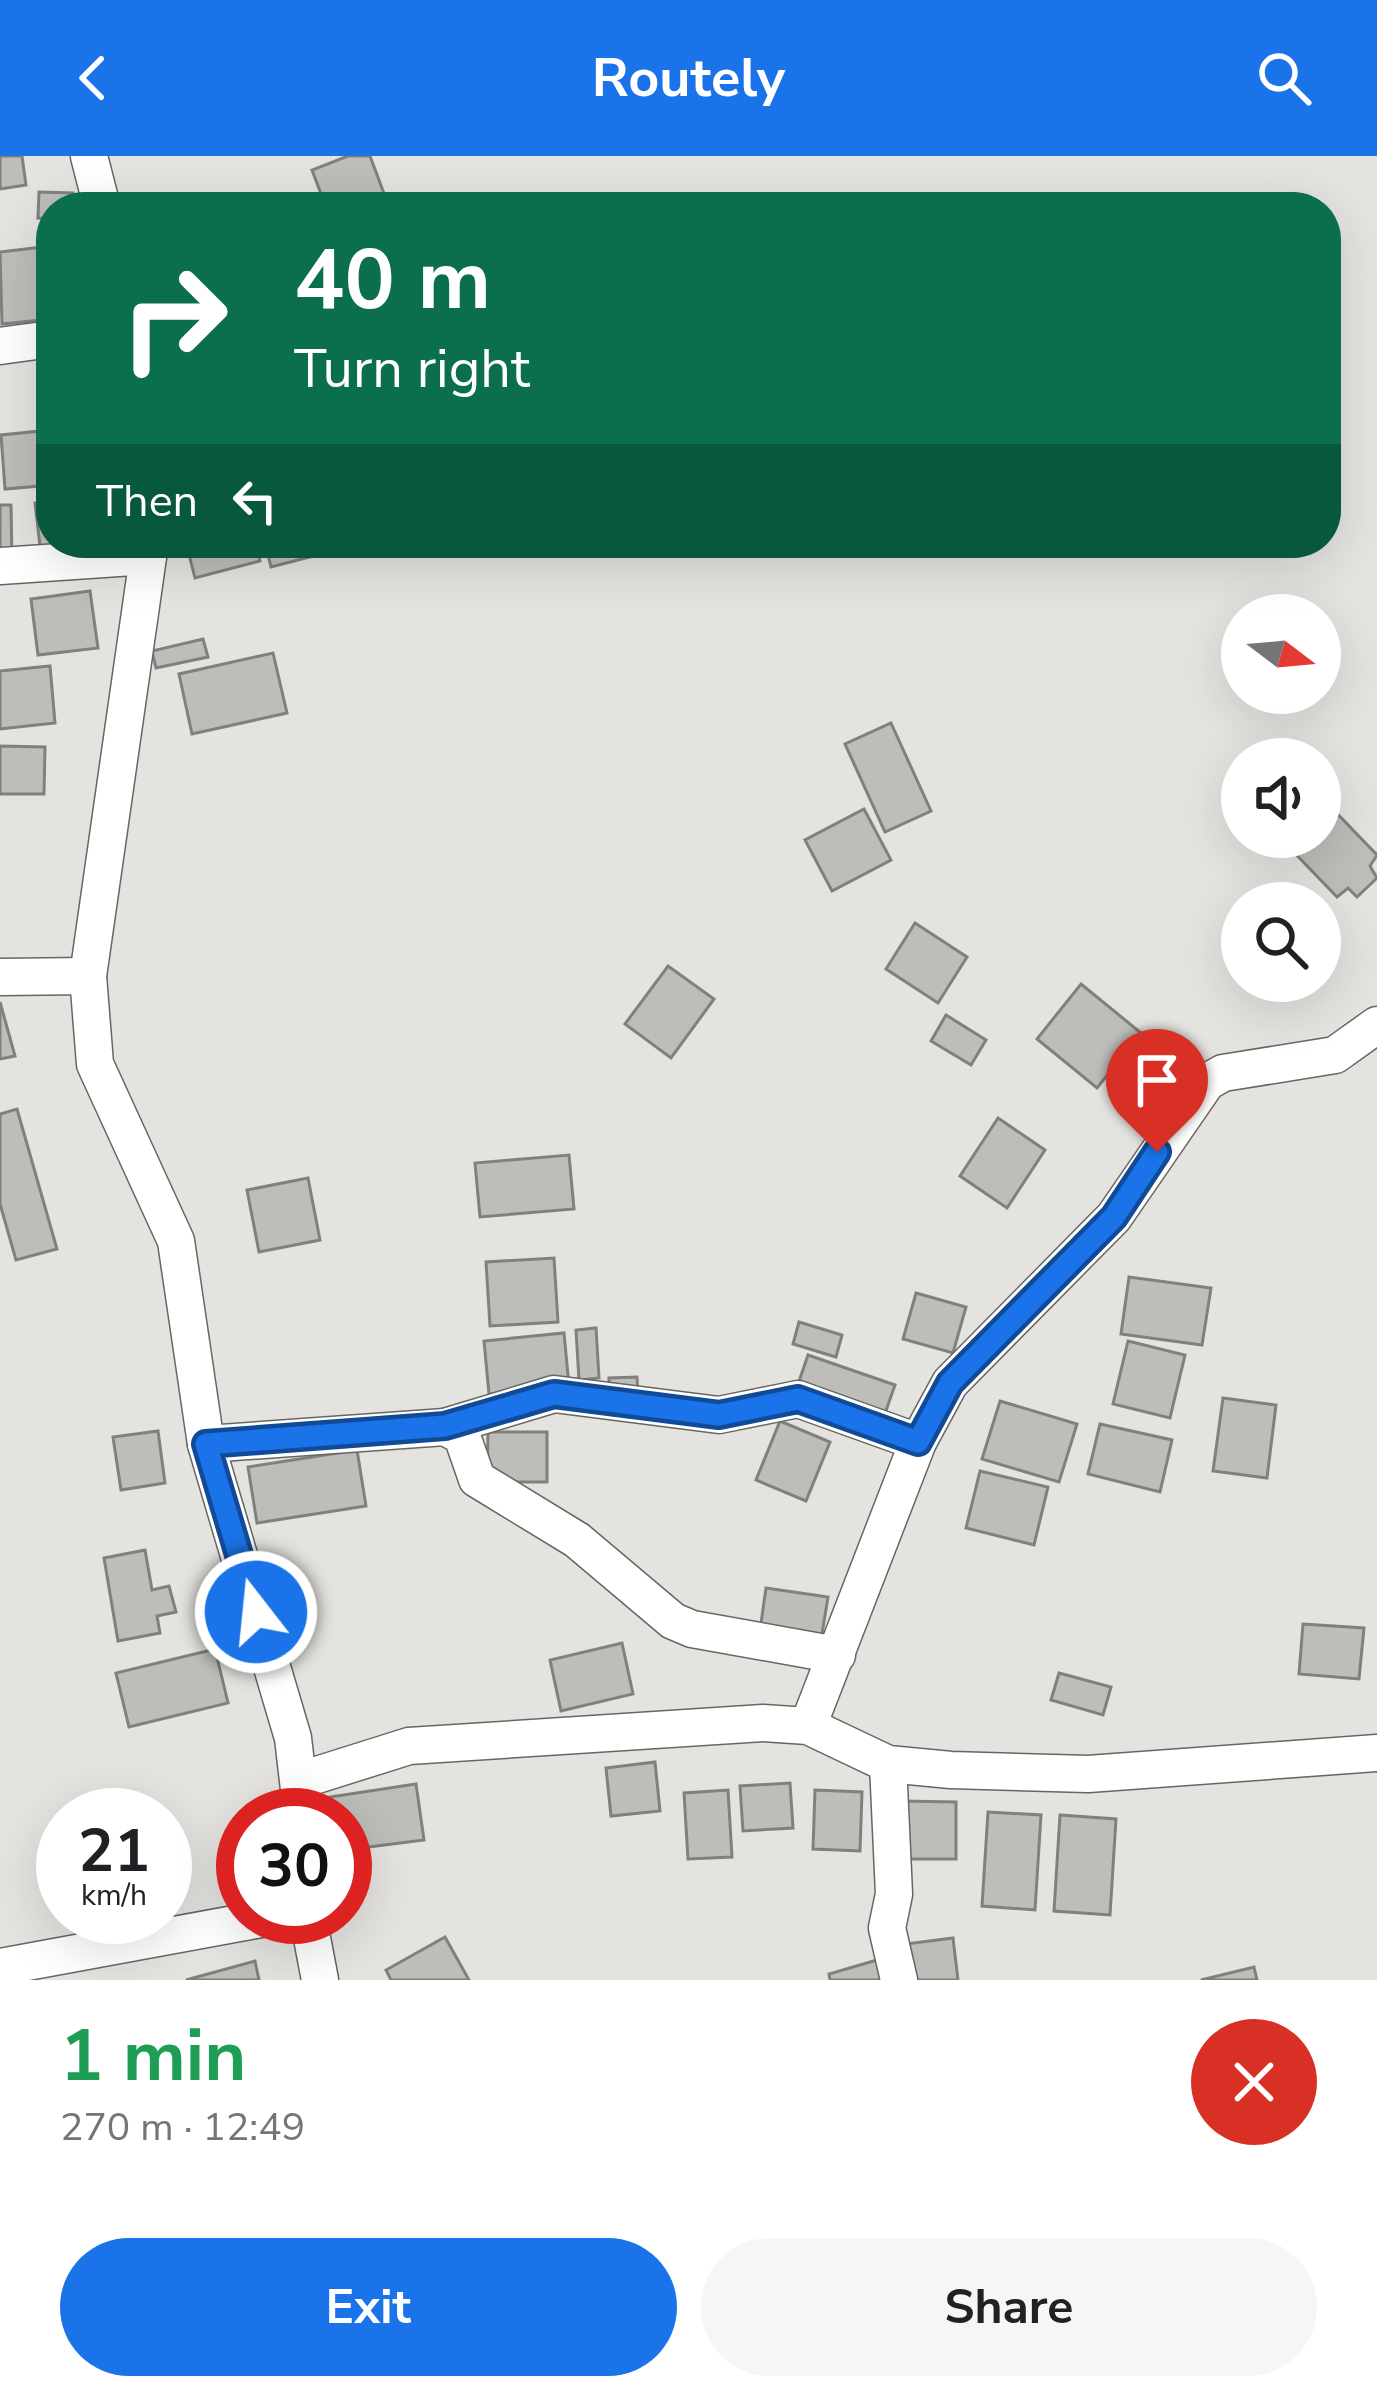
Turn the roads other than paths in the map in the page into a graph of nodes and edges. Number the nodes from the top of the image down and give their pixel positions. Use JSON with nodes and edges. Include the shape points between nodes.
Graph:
{"nodes":[{"id":1,"x":89,"y":156,"type":"edge"},
{"id":2,"x":98,"y":192,"type":"edge"},
{"id":3,"x":36,"y":341,"type":"edge"},
{"id":4,"x":0,"y":346,"type":"edge"},
{"id":5,"x":70,"y":558,"type":"edge"},
{"id":6,"x":148,"y":558,"type":"edge"},
{"id":7,"x":0,"y":566,"type":"edge"},
{"id":8,"x":88,"y":976,"type":"junction"},
{"id":9,"x":0,"y":977,"type":"edge"},
{"id":10,"x":1377,"y":1025,"type":"edge"},
{"id":11,"x":445,"y":1426,"type":"junction"},
{"id":12,"x":918,"y":1442,"type":"junction"},
{"id":13,"x":206,"y":1444,"type":"junction"},
{"id":14,"x":837,"y":1655,"type":"junction"},
{"id":15,"x":808,"y":1726,"type":"junction"},
{"id":16,"x":1377,"y":1753,"type":"edge"},
{"id":17,"x":888,"y":1764,"type":"junction"},
{"id":18,"x":300,"y":1788,"type":"edge"},
{"id":19,"x":323,"y":1788,"type":"edge"},
{"id":20,"x":216,"y":1927,"type":"edge"},
{"id":21,"x":313,"y":1944,"type":"edge"},
{"id":22,"x":0,"y":1967,"type":"edge"},
{"id":23,"x":320,"y":1980,"type":"edge"},
{"id":24,"x":899,"y":1980,"type":"edge"}],
"edges":[{"from":1,"to":2,"type":"street"},
{"from":3,"to":4,"type":"street"},
{"from":5,"to":7,"type":"street"},
{"from":6,"to":8,"type":"street"},
{"from":8,"to":9,"type":"street"},
{"from":8,"to":13,"type":"street","via":[[94,1064],[176,1240]]},
{"from":10,"to":12,"type":"street","via":[[1336,1055],[1208,1082],[1114,1217],[950,1383]]},
{"from":11,"to":12,"type":"street","via":[[554,1394],[719,1415],[786,1398]]},
{"from":11,"to":13,"type":"street"},
{"from":11,"to":14,"type":"street","via":[[462,1436],[477,1479],[577,1540],[674,1621]]},
{"from":12,"to":14,"type":"street"},
{"from":13,"to":18,"type":"street","via":[[293,1738]]},
{"from":14,"to":15,"type":"street"},
{"from":15,"to":17,"type":"street"},
{"from":15,"to":19,"type":"street","via":[[409,1746]]},
{"from":16,"to":17,"type":"street","via":[[1088,1774]]},
{"from":17,"to":24,"type":"street","via":[[894,1894],[887,1928]]},
{"from":20,"to":22,"type":"street"},
{"from":21,"to":23,"type":"street"}]}
